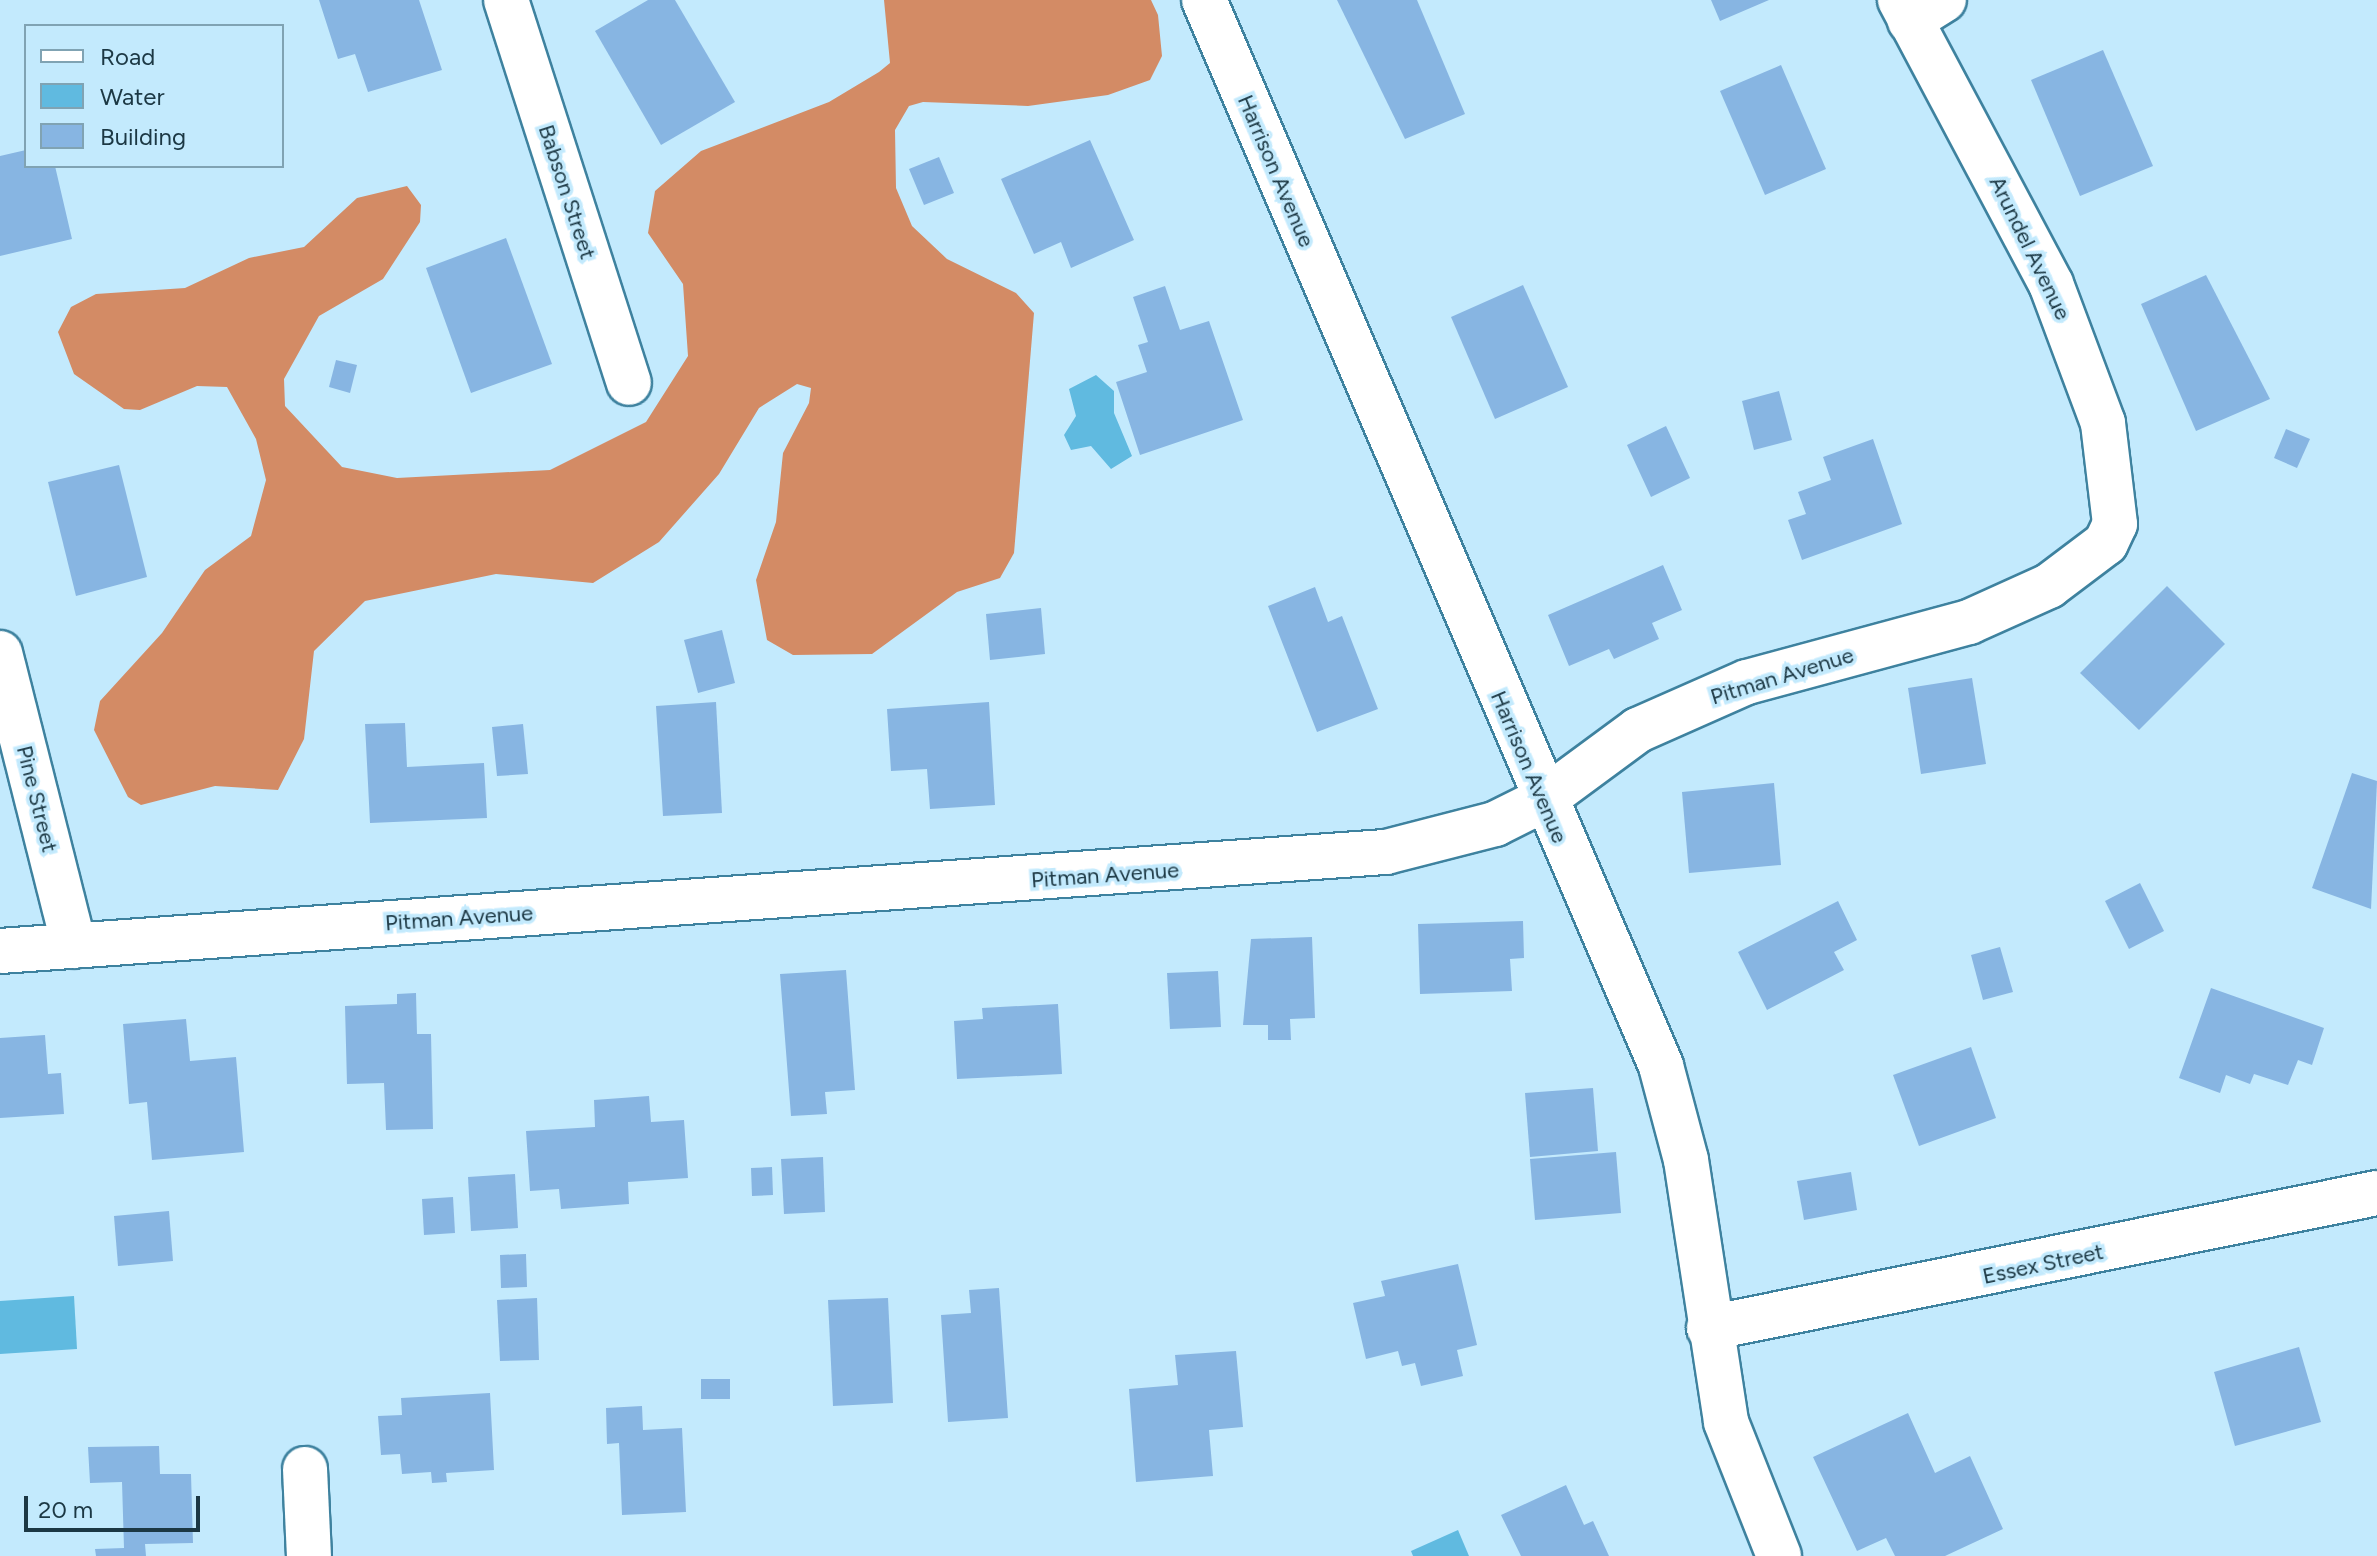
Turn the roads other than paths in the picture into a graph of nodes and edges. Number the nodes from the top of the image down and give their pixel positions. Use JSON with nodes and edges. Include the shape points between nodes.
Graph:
{"nodes":[{"id":1,"x":506,"y":0,"type":"edge"},
{"id":2,"x":1204,"y":0,"type":"edge"},
{"id":3,"x":1918,"y":7,"type":"edge"},
{"id":4,"x":629,"y":383,"type":"dead end"},
{"id":5,"x":2117,"y":512,"type":"joint"},
{"id":6,"x":0,"y":653,"type":"edge"},
{"id":7,"x":1543,"y":800,"type":"junction"},
{"id":8,"x":74,"y":946,"type":"junction"},
{"id":9,"x":0,"y":951,"type":"edge"},
{"id":10,"x":2377,"y":1193,"type":"edge"},
{"id":11,"x":1709,"y":1328,"type":"junction"},
{"id":12,"x":305,"y":1469,"type":"dead end"},
{"id":13,"x":309,"y":1556,"type":"edge"},
{"id":14,"x":1779,"y":1556,"type":"edge"}],
"edges":[{"from":1,"to":4,"type":"street","name":"Babson Street"},
{"from":2,"to":7,"type":"street","name":"Harrison Avenue"},
{"from":3,"to":5,"type":"street","name":"Arundel Avenue","via":[[2051,284],[2103,423]]},
{"from":5,"to":7,"type":"street","name":"Pitman Avenue","via":[[2106,543],[2049,586],[1969,622],[1693,704],[1638,730]]},
{"from":6,"to":8,"type":"street","name":"Pine Street"},
{"from":7,"to":8,"type":"street","name":"Pitman Avenue","via":[[1447,839],[1324,861]]},
{"from":7,"to":11,"type":"street","name":"Harrison Avenue","via":[[1673,1101]]},
{"from":8,"to":9,"type":"street","name":"Pitman Avenue"},
{"from":10,"to":11,"type":"street","name":"Essex Street"},
{"from":11,"to":14,"type":"street","name":"Harrison Avenue","via":[[1726,1422]]},
{"from":12,"to":13,"type":"street"}]}
